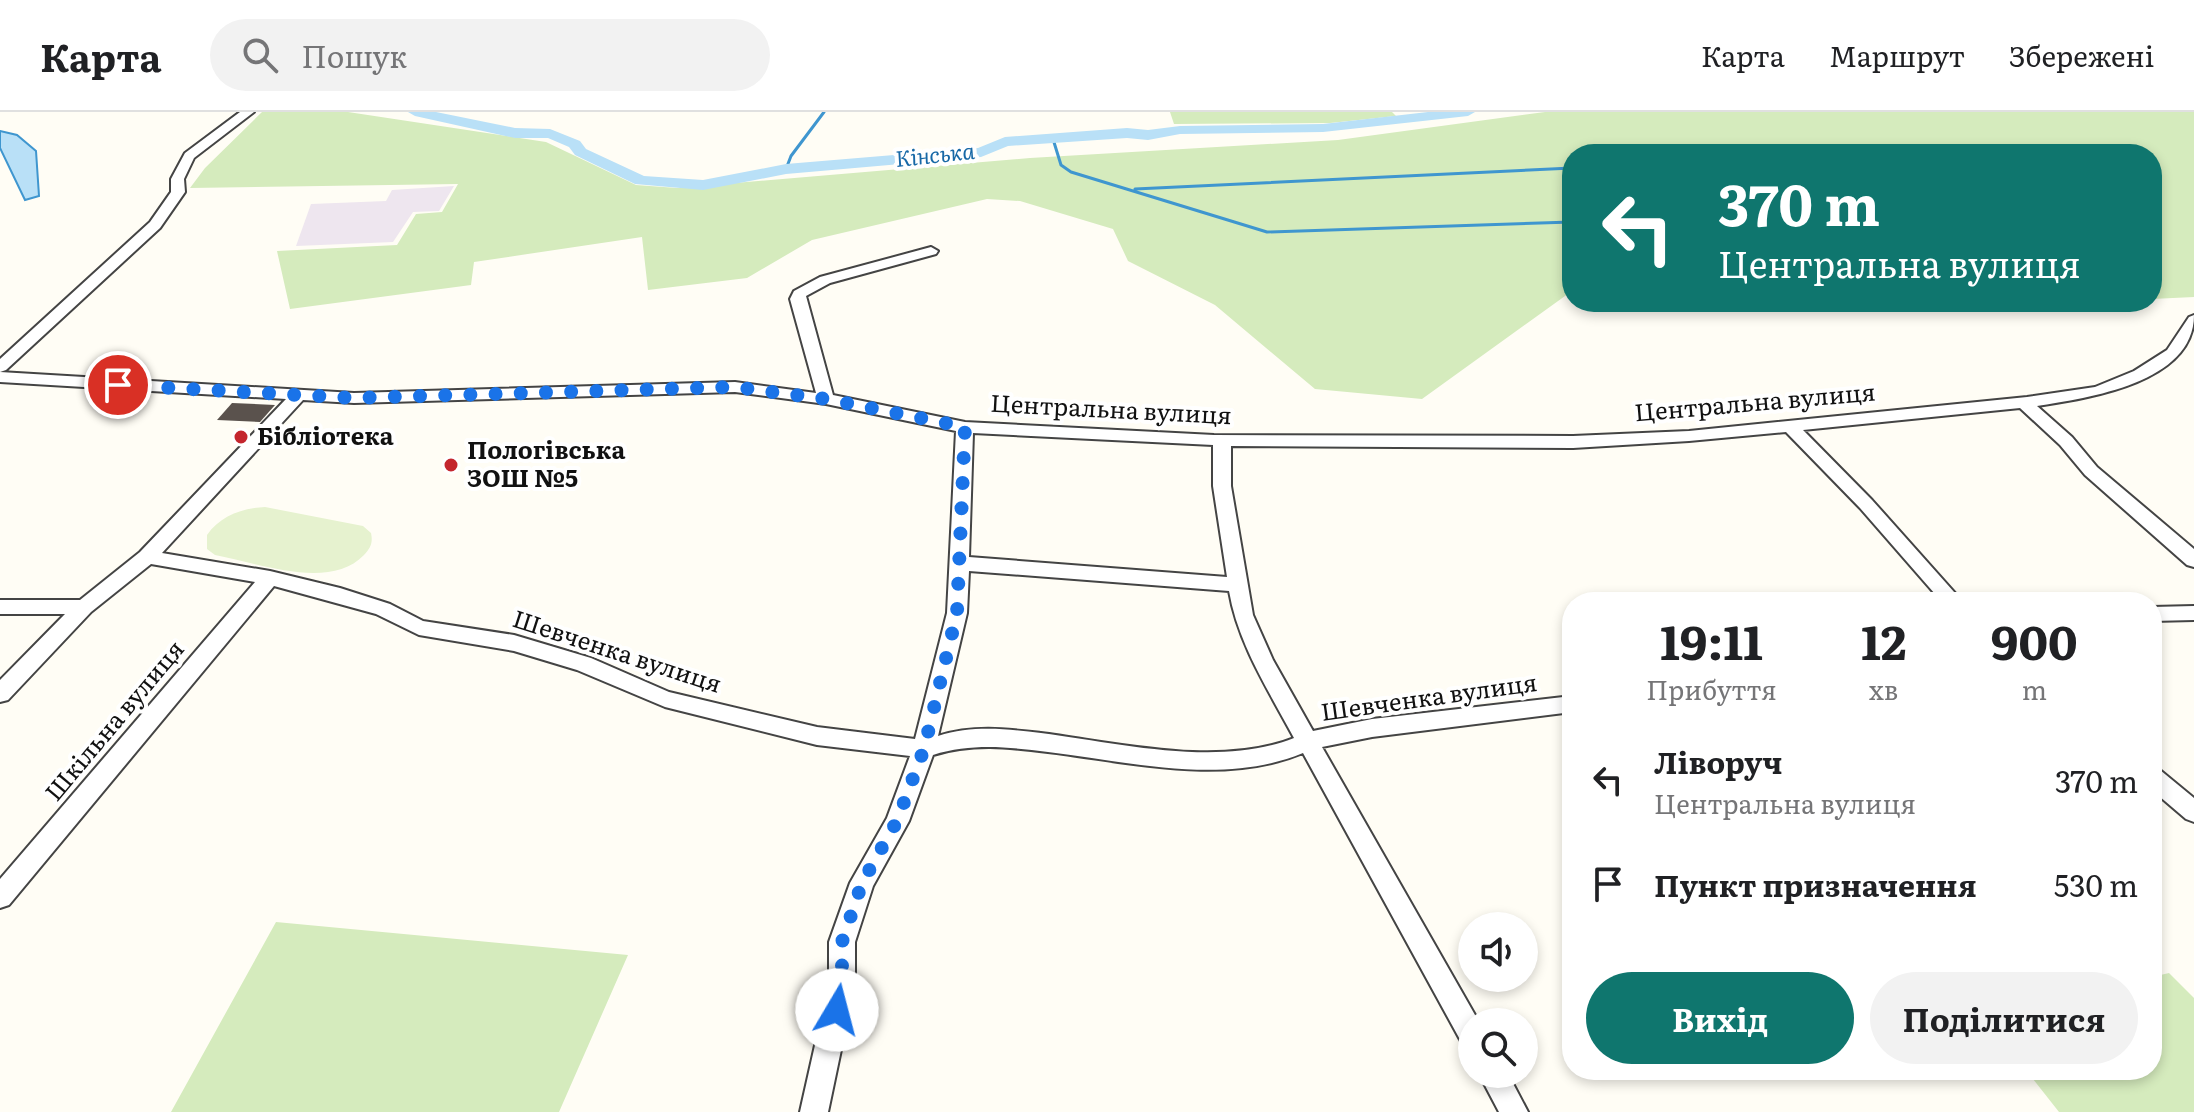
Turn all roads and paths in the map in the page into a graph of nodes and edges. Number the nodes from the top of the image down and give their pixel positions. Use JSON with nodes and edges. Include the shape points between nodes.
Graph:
{"nodes":[{"id":1,"x":248,"y":112,"type":"edge"},
{"id":2,"x":931,"y":251,"type":"dead end"},
{"id":3,"x":2193,"y":322,"type":"edge"},
{"id":4,"x":0,"y":367,"type":"edge"},
{"id":5,"x":0,"y":377,"type":"edge"},
{"id":6,"x":299,"y":395,"type":"junction"},
{"id":7,"x":826,"y":399,"type":"junction"},
{"id":8,"x":2023,"y":402,"type":"junction"},
{"id":9,"x":1788,"y":424,"type":"junction"},
{"id":10,"x":965,"y":427,"type":"junction"},
{"id":11,"x":1222,"y":440,"type":"junction"},
{"id":12,"x":147,"y":557,"type":"junction"},
{"id":13,"x":2194,"y":560,"type":"edge"},
{"id":14,"x":958,"y":563,"type":"junction"},
{"id":15,"x":270,"y":578,"type":"junction"},
{"id":16,"x":1238,"y":585,"type":"junction"},
{"id":17,"x":1944,"y":592,"type":"edge"},
{"id":18,"x":0,"y":607,"type":"edge"},
{"id":19,"x":84,"y":607,"type":"junction"},
{"id":20,"x":2194,"y":613,"type":"edge"},
{"id":21,"x":2162,"y":614,"type":"edge"},
{"id":22,"x":0,"y":694,"type":"edge"},
{"id":23,"x":1562,"y":705,"type":"edge"},
{"id":24,"x":1309,"y":741,"type":"junction"},
{"id":25,"x":924,"y":749,"type":"junction"},
{"id":26,"x":2162,"y":785,"type":"edge"},
{"id":27,"x":2194,"y":812,"type":"edge"},
{"id":28,"x":0,"y":897,"type":"edge"},
{"id":29,"x":1458,"y":1011,"type":"edge"},
{"id":30,"x":1501,"y":1088,"type":"edge"},
{"id":31,"x":814,"y":1112,"type":"edge"},
{"id":32,"x":1514,"y":1112,"type":"edge"}],
"edges":[{"from":1,"to":4,"type":"street","via":[[182,165],[175,180],[178,192],[155,225]]},
{"from":2,"to":7,"type":"street","via":[[825,280],[799,294]]},
{"from":3,"to":8,"type":"street","name":"Центральна вулиця","via":[[2173,353],[2140,374],[2099,391]]},
{"from":5,"to":6,"type":"street","name":"Центральна вулиця"},
{"from":6,"to":7,"type":"street","name":"Центральна вулиця","via":[[354,398],[735,387]]},
{"from":6,"to":12,"type":"street"},
{"from":7,"to":10,"type":"street","name":"Центральна вулиця"},
{"from":8,"to":9,"type":"street","name":"Центральна вулиця"},
{"from":8,"to":13,"type":"street","via":[[2091,471]]},
{"from":9,"to":11,"type":"street","name":"Центральна вулиця","via":[[1573,442]]},
{"from":9,"to":17,"type":"street"},
{"from":10,"to":11,"type":"street","name":"Центральна вулиця"},
{"from":10,"to":14,"type":"street"},
{"from":11,"to":16,"type":"street","via":[[1222,486]]},
{"from":12,"to":15,"type":"street","name":"Шевченка вулиця"},
{"from":12,"to":19,"type":"street"},
{"from":14,"to":16,"type":"street"},
{"from":14,"to":25,"type":"street","via":[[957,613]]},
{"from":15,"to":25,"type":"street","name":"Шевченка вулиця","via":[[354,599],[419,628],[514,643],[584,664],[665,699],[817,736]]},
{"from":15,"to":28,"type":"street","name":"Шкільна вулиця"},
{"from":16,"to":24,"type":"street","via":[[1243,615],[1263,661]]},
{"from":18,"to":19,"type":"street"},
{"from":19,"to":22,"type":"street"},
{"from":20,"to":21,"type":"street"},
{"from":23,"to":24,"type":"street","name":"Шевченка вулиця","via":[[1372,728]]},
{"from":24,"to":25,"type":"street","name":"Шевченка вулиця","via":[[1275,755],[1221,761],[997,737],[959,738]]},
{"from":24,"to":29,"type":"street"},
{"from":25,"to":31,"type":"street","via":[[897,821],[862,883],[842,942],[842,983]]},
{"from":26,"to":27,"type":"street"},
{"from":30,"to":32,"type":"street"}]}
